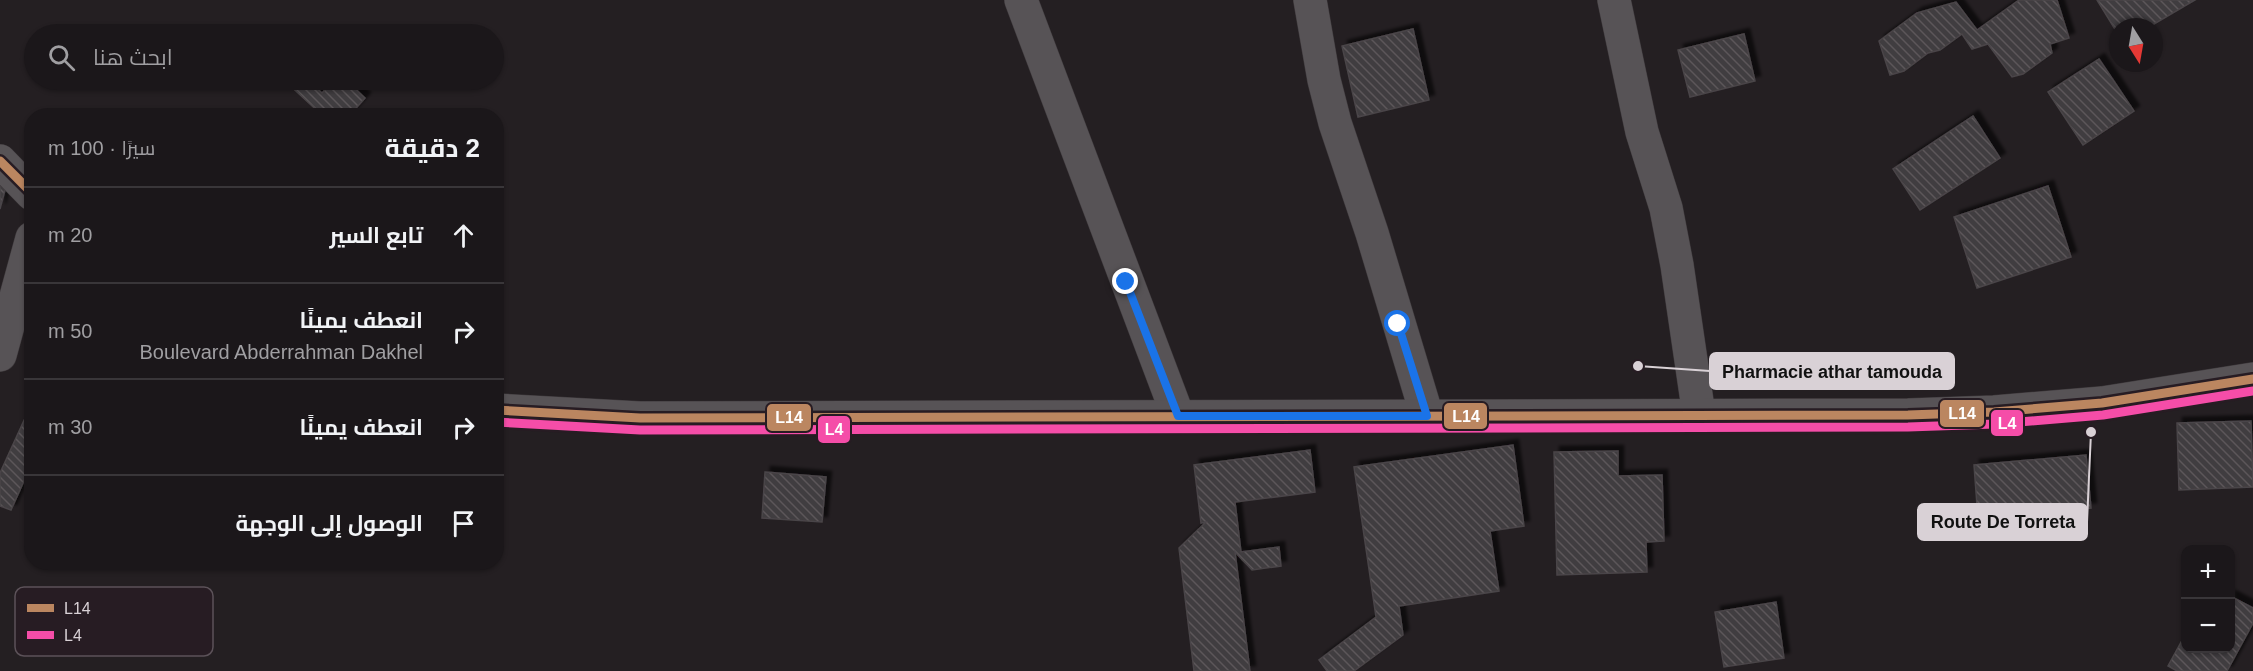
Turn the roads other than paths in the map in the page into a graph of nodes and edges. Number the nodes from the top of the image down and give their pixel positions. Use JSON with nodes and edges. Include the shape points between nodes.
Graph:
{"nodes":[{"id":1,"x":1021,"y":0,"type":"edge"},
{"id":2,"x":1310,"y":0,"type":"edge"},
{"id":3,"x":1614,"y":0,"type":"edge"},
{"id":4,"x":0,"y":161,"type":"edge"},
{"id":5,"x":24,"y":186,"type":"edge"},
{"id":6,"x":24,"y":267,"type":"edge"},
{"id":7,"x":0,"y":355,"type":"edge"},
{"id":8,"x":2253,"y":379,"type":"edge"},
{"id":9,"x":504,"y":410,"type":"edge"},
{"id":10,"x":1699,"y":415,"type":"junction"},
{"id":11,"x":1178,"y":416,"type":"junction"},
{"id":12,"x":1427,"y":416,"type":"junction"}],
"edges":[{"from":1,"to":11,"type":"street"},
{"from":2,"to":12,"type":"street","via":[[1335,123]]},
{"from":3,"to":10,"type":"street","via":[[1642,132],[1666,208]]},
{"from":4,"to":5,"type":"street"},
{"from":6,"to":7,"type":"street"},
{"from":8,"to":10,"type":"street","via":[[2102,403],[1994,412]]},
{"from":9,"to":11,"type":"street","via":[[640,418]]},
{"from":10,"to":12,"type":"street"},
{"from":11,"to":12,"type":"street"}]}
